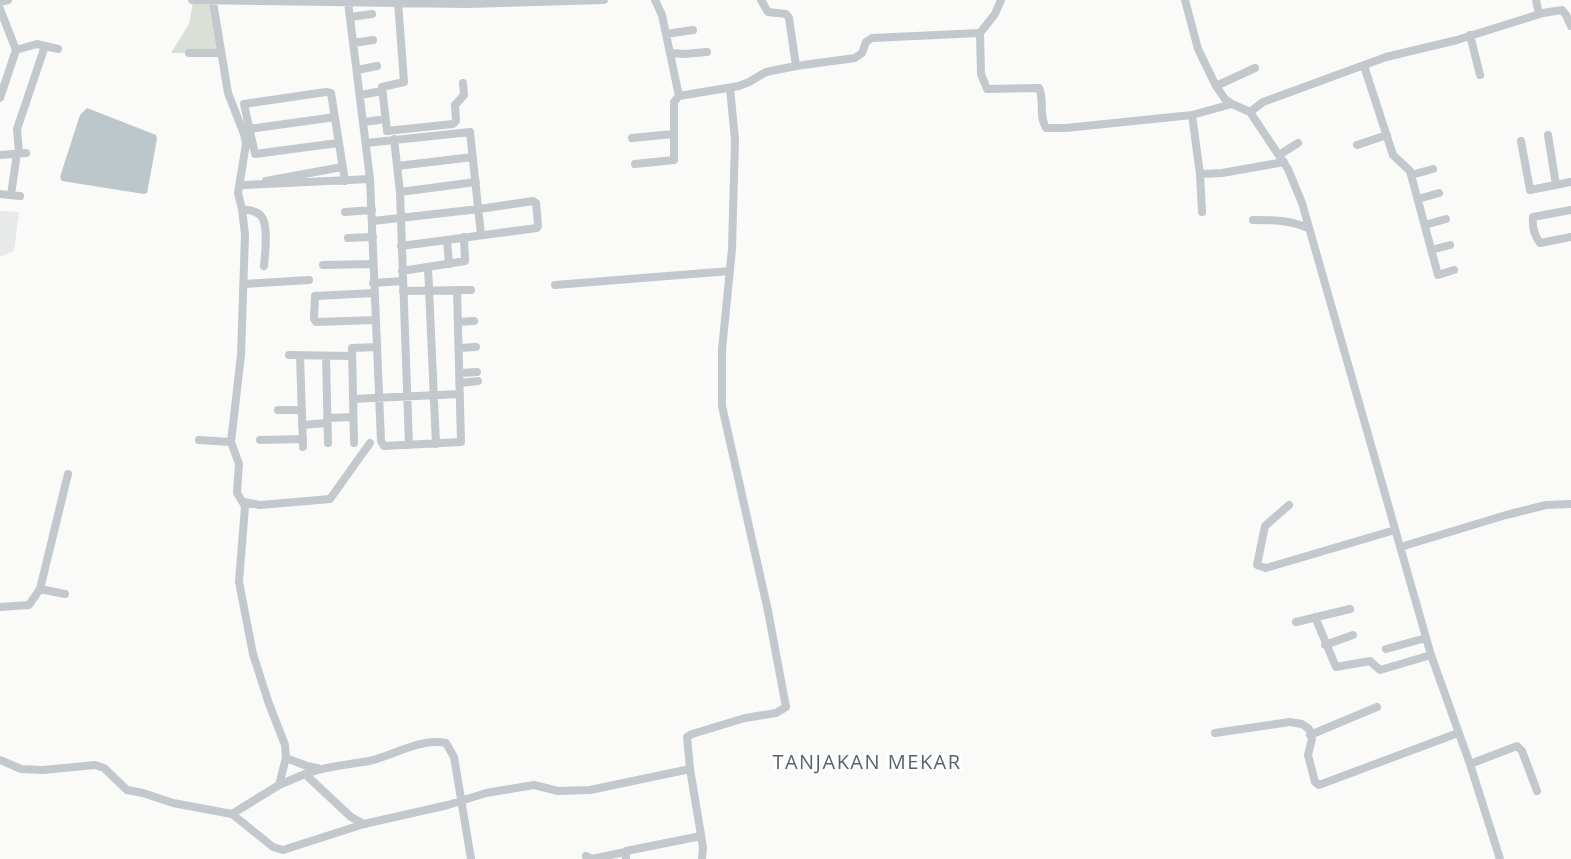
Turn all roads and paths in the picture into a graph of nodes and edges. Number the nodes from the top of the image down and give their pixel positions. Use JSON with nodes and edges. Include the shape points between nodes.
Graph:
{"nodes":[{"id":1,"x":8,"y":0,"type":"edge"},
{"id":2,"x":192,"y":0,"type":"edge"},
{"id":3,"x":604,"y":0,"type":"edge"},
{"id":4,"x":655,"y":0,"type":"edge"},
{"id":5,"x":761,"y":0,"type":"edge"},
{"id":6,"x":1001,"y":0,"type":"edge"},
{"id":7,"x":1185,"y":0,"type":"edge"},
{"id":8,"x":1536,"y":0,"type":"edge"},
{"id":9,"x":234,"y":1,"type":"edge"},
{"id":10,"x":0,"y":2,"type":"edge"},
{"id":11,"x":213,"y":2,"type":"junction"},
{"id":12,"x":348,"y":2,"type":"junction"},
{"id":13,"x":398,"y":2,"type":"junction"},
{"id":14,"x":0,"y":9,"type":"edge"},
{"id":15,"x":372,"y":14,"type":"dead end"},
{"id":16,"x":1539,"y":14,"type":"junction"},
{"id":17,"x":350,"y":17,"type":"junction"},
{"id":18,"x":0,"y":26,"type":"edge"},
{"id":19,"x":1571,"y":26,"type":"edge"},
{"id":20,"x":693,"y":30,"type":"dead end"},
{"id":21,"x":980,"y":33,"type":"junction"},
{"id":22,"x":666,"y":34,"type":"junction"},
{"id":23,"x":1470,"y":35,"type":"junction"},
{"id":24,"x":373,"y":40,"type":"dead end"},
{"id":25,"x":353,"y":43,"type":"junction"},
{"id":26,"x":45,"y":46,"type":"junction"},
{"id":27,"x":58,"y":49,"type":"dead end"},
{"id":28,"x":16,"y":50,"type":"junction"},
{"id":29,"x":220,"y":52,"type":"junction"},
{"id":30,"x":707,"y":52,"type":"dead end"},
{"id":31,"x":189,"y":53,"type":"dead end"},
{"id":32,"x":671,"y":53,"type":"junction"},
{"id":33,"x":377,"y":66,"type":"dead end"},
{"id":34,"x":796,"y":66,"type":"junction"},
{"id":35,"x":1364,"y":66,"type":"junction"},
{"id":36,"x":1255,"y":68,"type":"dead end"},
{"id":37,"x":357,"y":70,"type":"junction"},
{"id":38,"x":1480,"y":75,"type":"dead end"},
{"id":39,"x":463,"y":83,"type":"dead end"},
{"id":40,"x":1216,"y":86,"type":"junction"},
{"id":41,"x":730,"y":88,"type":"junction"},
{"id":42,"x":377,"y":92,"type":"dead end"},
{"id":43,"x":360,"y":95,"type":"junction"},
{"id":44,"x":679,"y":96,"type":"junction"},
{"id":45,"x":0,"y":98,"type":"edge"},
{"id":46,"x":1232,"y":104,"type":"junction"},
{"id":47,"x":1250,"y":112,"type":"junction"},
{"id":48,"x":1192,"y":115,"type":"junction"},
{"id":49,"x":335,"y":117,"type":"junction"},
{"id":50,"x":379,"y":120,"type":"dead end"},
{"id":51,"x":363,"y":122,"type":"junction"},
{"id":52,"x":249,"y":129,"type":"junction"},
{"id":53,"x":673,"y":134,"type":"junction"},
{"id":54,"x":1387,"y":135,"type":"junction"},
{"id":55,"x":1548,"y":135,"type":"dead end"},
{"id":56,"x":632,"y":138,"type":"dead end"},
{"id":57,"x":394,"y":140,"type":"junction"},
{"id":58,"x":1521,"y":141,"type":"dead end"},
{"id":59,"x":1298,"y":142,"type":"dead end"},
{"id":60,"x":338,"y":143,"type":"junction"},
{"id":61,"x":366,"y":143,"type":"junction"},
{"id":62,"x":1358,"y":145,"type":"dead end"},
{"id":63,"x":20,"y":153,"type":"junction"},
{"id":64,"x":0,"y":155,"type":"edge"},
{"id":65,"x":473,"y":157,"type":"junction"},
{"id":66,"x":1281,"y":158,"type":"junction"},
{"id":67,"x":635,"y":164,"type":"dead end"},
{"id":68,"x":397,"y":166,"type":"junction"},
{"id":69,"x":342,"y":167,"type":"junction"},
{"id":70,"x":1433,"y":169,"type":"dead end"},
{"id":71,"x":1200,"y":174,"type":"junction"},
{"id":72,"x":1411,"y":175,"type":"junction"},
{"id":73,"x":370,"y":179,"type":"junction"},
{"id":74,"x":345,"y":181,"type":"junction"},
{"id":75,"x":476,"y":182,"type":"junction"},
{"id":76,"x":1571,"y":182,"type":"edge"},
{"id":77,"x":244,"y":185,"type":"dead end"},
{"id":78,"x":259,"y":185,"type":"junction"},
{"id":79,"x":1556,"y":185,"type":"junction"},
{"id":80,"x":400,"y":192,"type":"junction"},
{"id":81,"x":1439,"y":193,"type":"dead end"},
{"id":82,"x":0,"y":194,"type":"edge"},
{"id":83,"x":1418,"y":199,"type":"junction"},
{"id":84,"x":242,"y":209,"type":"junction"},
{"id":85,"x":479,"y":209,"type":"junction"},
{"id":86,"x":372,"y":210,"type":"junction"},
{"id":87,"x":1571,"y":210,"type":"edge"},
{"id":88,"x":345,"y":212,"type":"dead end"},
{"id":89,"x":1202,"y":212,"type":"dead end"},
{"id":90,"x":401,"y":218,"type":"junction"},
{"id":91,"x":1446,"y":219,"type":"dead end"},
{"id":92,"x":1254,"y":220,"type":"dead end"},
{"id":93,"x":373,"y":221,"type":"junction"},
{"id":94,"x":1425,"y":225,"type":"junction"},
{"id":95,"x":1308,"y":228,"type":"junction"},
{"id":96,"x":481,"y":235,"type":"junction"},
{"id":97,"x":373,"y":237,"type":"junction"},
{"id":98,"x":464,"y":237,"type":"junction"},
{"id":99,"x":1571,"y":237,"type":"edge"},
{"id":100,"x":348,"y":238,"type":"dead end"},
{"id":101,"x":447,"y":240,"type":"junction"},
{"id":102,"x":1450,"y":245,"type":"dead end"},
{"id":103,"x":401,"y":246,"type":"junction"},
{"id":104,"x":1431,"y":250,"type":"junction"},
{"id":105,"x":372,"y":264,"type":"junction"},
{"id":106,"x":449,"y":264,"type":"junction"},
{"id":107,"x":264,"y":266,"type":"dead end"},
{"id":108,"x":323,"y":266,"type":"dead end"},
{"id":109,"x":428,"y":267,"type":"junction"},
{"id":110,"x":1454,"y":270,"type":"dead end"},
{"id":111,"x":402,"y":271,"type":"junction"},
{"id":112,"x":730,"y":272,"type":"junction"},
{"id":113,"x":309,"y":280,"type":"dead end"},
{"id":114,"x":403,"y":281,"type":"junction"},
{"id":115,"x":374,"y":283,"type":"junction"},
{"id":116,"x":244,"y":284,"type":"junction"},
{"id":117,"x":555,"y":285,"type":"dead end"},
{"id":118,"x":457,"y":290,"type":"junction"},
{"id":119,"x":471,"y":290,"type":"dead end"},
{"id":120,"x":403,"y":291,"type":"junction"},
{"id":121,"x":430,"y":291,"type":"junction"},
{"id":122,"x":374,"y":293,"type":"junction"},
{"id":123,"x":375,"y":320,"type":"junction"},
{"id":124,"x":474,"y":321,"type":"dead end"},
{"id":125,"x":458,"y":322,"type":"junction"},
{"id":126,"x":377,"y":347,"type":"junction"},
{"id":127,"x":476,"y":347,"type":"dead end"},
{"id":128,"x":459,"y":348,"type":"junction"},
{"id":129,"x":289,"y":355,"type":"dead end"},
{"id":130,"x":300,"y":355,"type":"junction"},
{"id":131,"x":326,"y":356,"type":"junction"},
{"id":132,"x":352,"y":356,"type":"junction"},
{"id":133,"x":477,"y":376,"type":"dead end"},
{"id":134,"x":460,"y":378,"type":"junction"},
{"id":135,"x":460,"y":394,"type":"junction"},
{"id":136,"x":434,"y":396,"type":"junction"},
{"id":137,"x":407,"y":397,"type":"junction"},
{"id":138,"x":379,"y":398,"type":"junction"},
{"id":139,"x":353,"y":399,"type":"junction"},
{"id":140,"x":278,"y":410,"type":"dead end"},
{"id":141,"x":302,"y":410,"type":"junction"},
{"id":142,"x":353,"y":417,"type":"junction"},
{"id":143,"x":327,"y":421,"type":"junction"},
{"id":144,"x":302,"y":425,"type":"junction"},
{"id":145,"x":199,"y":440,"type":"dead end"},
{"id":146,"x":260,"y":440,"type":"dead end"},
{"id":147,"x":231,"y":441,"type":"junction"},
{"id":148,"x":328,"y":443,"type":"dead end"},
{"id":149,"x":354,"y":443,"type":"dead end"},
{"id":150,"x":370,"y":443,"type":"dead end"},
{"id":151,"x":436,"y":444,"type":"junction"},
{"id":152,"x":409,"y":445,"type":"junction"},
{"id":153,"x":68,"y":474,"type":"dead end"},
{"id":154,"x":244,"y":502,"type":"junction"},
{"id":155,"x":1571,"y":504,"type":"edge"},
{"id":156,"x":1288,"y":506,"type":"dead end"},
{"id":157,"x":1395,"y":530,"type":"junction"},
{"id":158,"x":1401,"y":548,"type":"junction"},
{"id":159,"x":40,"y":589,"type":"junction"},
{"id":160,"x":65,"y":594,"type":"dead end"},
{"id":161,"x":0,"y":607,"type":"edge"},
{"id":162,"x":1350,"y":609,"type":"dead end"},
{"id":163,"x":1314,"y":617,"type":"junction"},
{"id":164,"x":1296,"y":622,"type":"dead end"},
{"id":165,"x":1353,"y":635,"type":"dead end"},
{"id":166,"x":1426,"y":638,"type":"junction"},
{"id":167,"x":1325,"y":645,"type":"junction"},
{"id":168,"x":1386,"y":649,"type":"dead end"},
{"id":169,"x":1431,"y":655,"type":"junction"},
{"id":170,"x":1377,"y":706,"type":"dead end"},
{"id":171,"x":1458,"y":733,"type":"junction"},
{"id":172,"x":1215,"y":734,"type":"dead end"},
{"id":173,"x":1310,"y":735,"type":"junction"},
{"id":174,"x":286,"y":758,"type":"junction"},
{"id":175,"x":0,"y":760,"type":"edge"},
{"id":176,"x":1470,"y":764,"type":"junction"},
{"id":177,"x":320,"y":768,"type":"junction"},
{"id":178,"x":690,"y":769,"type":"junction"},
{"id":179,"x":305,"y":774,"type":"junction"},
{"id":180,"x":279,"y":785,"type":"junction"},
{"id":181,"x":1537,"y":791,"type":"dead end"},
{"id":182,"x":460,"y":801,"type":"junction"},
{"id":183,"x":232,"y":814,"type":"junction"},
{"id":184,"x":364,"y":824,"type":"junction"},
{"id":185,"x":701,"y":836,"type":"junction"},
{"id":186,"x":586,"y":856,"type":"dead end"},
{"id":187,"x":625,"y":856,"type":"edge"},
{"id":188,"x":471,"y":859,"type":"edge"},
{"id":189,"x":702,"y":859,"type":"edge"},
{"id":190,"x":1500,"y":859,"type":"edge"}],
"edges":[{"from":1,"to":10,"type":"street"},
{"from":2,"to":11,"type":"street"},
{"from":3,"to":13,"type":"street"},
{"from":4,"to":22,"type":"street"},
{"from":5,"to":34,"type":"street","via":[[768,12],[789,18]]},
{"from":6,"to":21,"type":"street"},
{"from":7,"to":40,"type":"street","via":[[1198,48]]},
{"from":8,"to":16,"type":"street"},
{"from":9,"to":11,"type":"street"},
{"from":9,"to":12,"type":"street"},
{"from":11,"to":29,"type":"street"},
{"from":12,"to":13,"type":"street"},
{"from":12,"to":17,"type":"street"},
{"from":13,"to":39,"type":"street","via":[[404,82],[382,87],[386,130],[453,124],[455,105],[464,94]]},
{"from":14,"to":28,"type":"street"},
{"from":15,"to":17,"type":"street"},
{"from":16,"to":19,"type":"street","via":[[1561,9]]},
{"from":16,"to":23,"type":"street"},
{"from":17,"to":25,"type":"street"},
{"from":18,"to":28,"type":"street"},
{"from":20,"to":22,"type":"street"},
{"from":21,"to":34,"type":"street","via":[[872,38],[855,58]]},
{"from":21,"to":48,"type":"street","via":[[985,87],[1039,88],[1046,128]]},
{"from":22,"to":32,"type":"street"},
{"from":23,"to":35,"type":"street"},
{"from":23,"to":38,"type":"street"},
{"from":24,"to":25,"type":"street"},
{"from":25,"to":37,"type":"street"},
{"from":26,"to":27,"type":"street"},
{"from":26,"to":28,"type":"street","via":[[37,44]]},
{"from":26,"to":63,"type":"street","via":[[17,129]]},
{"from":28,"to":45,"type":"street"},
{"from":29,"to":31,"type":"street"},
{"from":29,"to":84,"type":"street","via":[[228,93],[246,144],[238,193]]},
{"from":30,"to":32,"type":"street"},
{"from":32,"to":44,"type":"street"},
{"from":33,"to":37,"type":"street"},
{"from":34,"to":41,"type":"street","via":[[766,72]]},
{"from":35,"to":47,"type":"street","via":[[1263,102]]},
{"from":35,"to":54,"type":"street"},
{"from":36,"to":40,"type":"street"},
{"from":37,"to":43,"type":"street"},
{"from":40,"to":46,"type":"street"},
{"from":41,"to":44,"type":"street"},
{"from":41,"to":112,"type":"street","via":[[735,126]]},
{"from":42,"to":43,"type":"street"},
{"from":43,"to":51,"type":"street"},
{"from":44,"to":53,"type":"street","via":[[674,100]]},
{"from":46,"to":47,"type":"street"},
{"from":46,"to":48,"type":"street"},
{"from":47,"to":66,"type":"street"},
{"from":48,"to":71,"type":"street"},
{"from":49,"to":52,"type":"street"},
{"from":49,"to":52,"type":"street","via":[[331,93],[326,92],[247,103],[244,107]]},
{"from":49,"to":60,"type":"street"},
{"from":50,"to":51,"type":"street"},
{"from":51,"to":61,"type":"street"},
{"from":52,"to":60,"type":"street","via":[[255,154]]},
{"from":53,"to":56,"type":"street"},
{"from":53,"to":67,"type":"street","via":[[674,160]]},
{"from":54,"to":62,"type":"street"},
{"from":54,"to":72,"type":"street","via":[[1393,155]]},
{"from":55,"to":79,"type":"street"},
{"from":57,"to":61,"type":"street"},
{"from":57,"to":65,"type":"street","via":[[470,132]]},
{"from":57,"to":68,"type":"street"},
{"from":58,"to":79,"type":"street","via":[[1530,189]]},
{"from":59,"to":66,"type":"street"},
{"from":60,"to":69,"type":"street"},
{"from":61,"to":73,"type":"street"},
{"from":63,"to":64,"type":"street"},
{"from":63,"to":82,"type":"street","via":[[15,195]]},
{"from":65,"to":68,"type":"street"},
{"from":65,"to":75,"type":"street"},
{"from":66,"to":71,"type":"street","via":[[1222,173]]},
{"from":66,"to":95,"type":"street","via":[[1302,203]]},
{"from":68,"to":80,"type":"street"},
{"from":69,"to":74,"type":"street"},
{"from":69,"to":78,"type":"street","via":[[270,179]]},
{"from":70,"to":72,"type":"street"},
{"from":71,"to":89,"type":"street"},
{"from":72,"to":83,"type":"street"},
{"from":73,"to":74,"type":"street"},
{"from":73,"to":86,"type":"street"},
{"from":74,"to":78,"type":"street"},
{"from":75,"to":80,"type":"street"},
{"from":75,"to":85,"type":"street"},
{"from":76,"to":79,"type":"street"},
{"from":77,"to":78,"type":"street"},
{"from":80,"to":90,"type":"street"},
{"from":81,"to":83,"type":"street"},
{"from":83,"to":94,"type":"street"},
{"from":84,"to":107,"type":"street","via":[[263,218]]},
{"from":84,"to":116,"type":"street"},
{"from":85,"to":90,"type":"street"},
{"from":85,"to":96,"type":"street"},
{"from":85,"to":96,"type":"street","via":[[534,201],[537,215],[537,228]]},
{"from":86,"to":88,"type":"street"},
{"from":86,"to":93,"type":"street"},
{"from":87,"to":99,"type":"street","via":[[1533,217],[1533,225],[1540,243]]},
{"from":90,"to":93,"type":"street"},
{"from":90,"to":103,"type":"street"},
{"from":91,"to":94,"type":"street"},
{"from":92,"to":95,"type":"street","via":[[1294,222]]},
{"from":93,"to":97,"type":"street"},
{"from":94,"to":104,"type":"street"},
{"from":95,"to":157,"type":"street"},
{"from":96,"to":98,"type":"street"},
{"from":97,"to":100,"type":"street"},
{"from":97,"to":105,"type":"street"},
{"from":98,"to":101,"type":"street"},
{"from":98,"to":106,"type":"street","via":[[465,261]]},
{"from":101,"to":103,"type":"street"},
{"from":101,"to":106,"type":"street"},
{"from":102,"to":104,"type":"street"},
{"from":103,"to":111,"type":"street"},
{"from":104,"to":110,"type":"street","via":[[1438,275]]},
{"from":105,"to":108,"type":"street"},
{"from":105,"to":115,"type":"street"},
{"from":106,"to":109,"type":"street"},
{"from":109,"to":111,"type":"street"},
{"from":109,"to":121,"type":"street"},
{"from":111,"to":114,"type":"street"},
{"from":112,"to":117,"type":"street"},
{"from":112,"to":178,"type":"street","via":[[722,406],[786,707],[689,735],[686,742]]},
{"from":113,"to":116,"type":"street"},
{"from":114,"to":115,"type":"street"},
{"from":114,"to":120,"type":"street"},
{"from":115,"to":122,"type":"street"},
{"from":116,"to":147,"type":"street"},
{"from":118,"to":119,"type":"street"},
{"from":118,"to":121,"type":"street"},
{"from":118,"to":125,"type":"street"},
{"from":120,"to":121,"type":"street"},
{"from":120,"to":137,"type":"street"},
{"from":121,"to":136,"type":"street"},
{"from":122,"to":123,"type":"street"},
{"from":122,"to":123,"type":"street","via":[[315,296],[314,319]]},
{"from":123,"to":126,"type":"street"},
{"from":124,"to":125,"type":"street"},
{"from":125,"to":128,"type":"street"},
{"from":126,"to":132,"type":"street","via":[[352,348]]},
{"from":126,"to":138,"type":"street"},
{"from":127,"to":128,"type":"street"},
{"from":128,"to":134,"type":"street"},
{"from":129,"to":130,"type":"street"},
{"from":130,"to":131,"type":"street"},
{"from":130,"to":141,"type":"street"},
{"from":131,"to":132,"type":"street"},
{"from":131,"to":143,"type":"street"},
{"from":132,"to":139,"type":"street"},
{"from":133,"to":134,"type":"street"},
{"from":134,"to":135,"type":"street"},
{"from":135,"to":136,"type":"street"},
{"from":135,"to":151,"type":"street","via":[[461,442]]},
{"from":136,"to":137,"type":"street"},
{"from":136,"to":151,"type":"street"},
{"from":137,"to":138,"type":"street"},
{"from":137,"to":152,"type":"street"},
{"from":138,"to":139,"type":"street"},
{"from":138,"to":152,"type":"street","via":[[381,444]]},
{"from":139,"to":142,"type":"street"},
{"from":140,"to":141,"type":"street"},
{"from":141,"to":144,"type":"street"},
{"from":142,"to":143,"type":"street"},
{"from":142,"to":149,"type":"street"},
{"from":143,"to":144,"type":"street"},
{"from":143,"to":148,"type":"street"},
{"from":144,"to":146,"type":"street","via":[[303,443]]},
{"from":145,"to":147,"type":"street"},
{"from":147,"to":154,"type":"street","via":[[239,464],[237,493]]},
{"from":150,"to":154,"type":"street","via":[[330,499],[260,505]]},
{"from":151,"to":152,"type":"street"},
{"from":153,"to":159,"type":"street"},
{"from":154,"to":174,"type":"street","via":[[239,582],[253,654]]},
{"from":155,"to":158,"type":"street","via":[[1546,505],[1506,515]]},
{"from":156,"to":157,"type":"street","via":[[1265,526],[1257,559],[1259,567]]},
{"from":157,"to":158,"type":"street"},
{"from":158,"to":166,"type":"street"},
{"from":159,"to":160,"type":"street"},
{"from":159,"to":161,"type":"street","via":[[29,605]]},
{"from":162,"to":163,"type":"street"},
{"from":163,"to":164,"type":"street"},
{"from":163,"to":167,"type":"street"},
{"from":165,"to":167,"type":"street"},
{"from":166,"to":168,"type":"street"},
{"from":166,"to":169,"type":"street"},
{"from":167,"to":169,"type":"street","via":[[1336,667],[1370,661],[1380,670]]},
{"from":169,"to":171,"type":"street"},
{"from":170,"to":173,"type":"street"},
{"from":171,"to":173,"type":"street","via":[[1319,785],[1308,755]]},
{"from":171,"to":176,"type":"street"},
{"from":172,"to":173,"type":"street","via":[[1290,722],[1302,724]]},
{"from":174,"to":177,"type":"street"},
{"from":174,"to":180,"type":"street"},
{"from":175,"to":183,"type":"street","via":[[21,769],[95,765],[104,768],[127,790]]},
{"from":176,"to":181,"type":"street","via":[[1517,746]]},
{"from":176,"to":190,"type":"street"},
{"from":177,"to":179,"type":"street"},
{"from":177,"to":182,"type":"street","via":[[372,760],[414,746],[447,743],[454,757]]},
{"from":178,"to":182,"type":"street","via":[[590,790],[558,791],[534,785]]},
{"from":178,"to":185,"type":"street"},
{"from":179,"to":180,"type":"street"},
{"from":179,"to":184,"type":"street","via":[[351,817]]},
{"from":180,"to":183,"type":"street"},
{"from":182,"to":184,"type":"street"},
{"from":182,"to":188,"type":"street"},
{"from":183,"to":184,"type":"street","via":[[278,850]]},
{"from":185,"to":187,"type":"street"},
{"from":185,"to":189,"type":"street"},
{"from":186,"to":187,"type":"street"}]}
